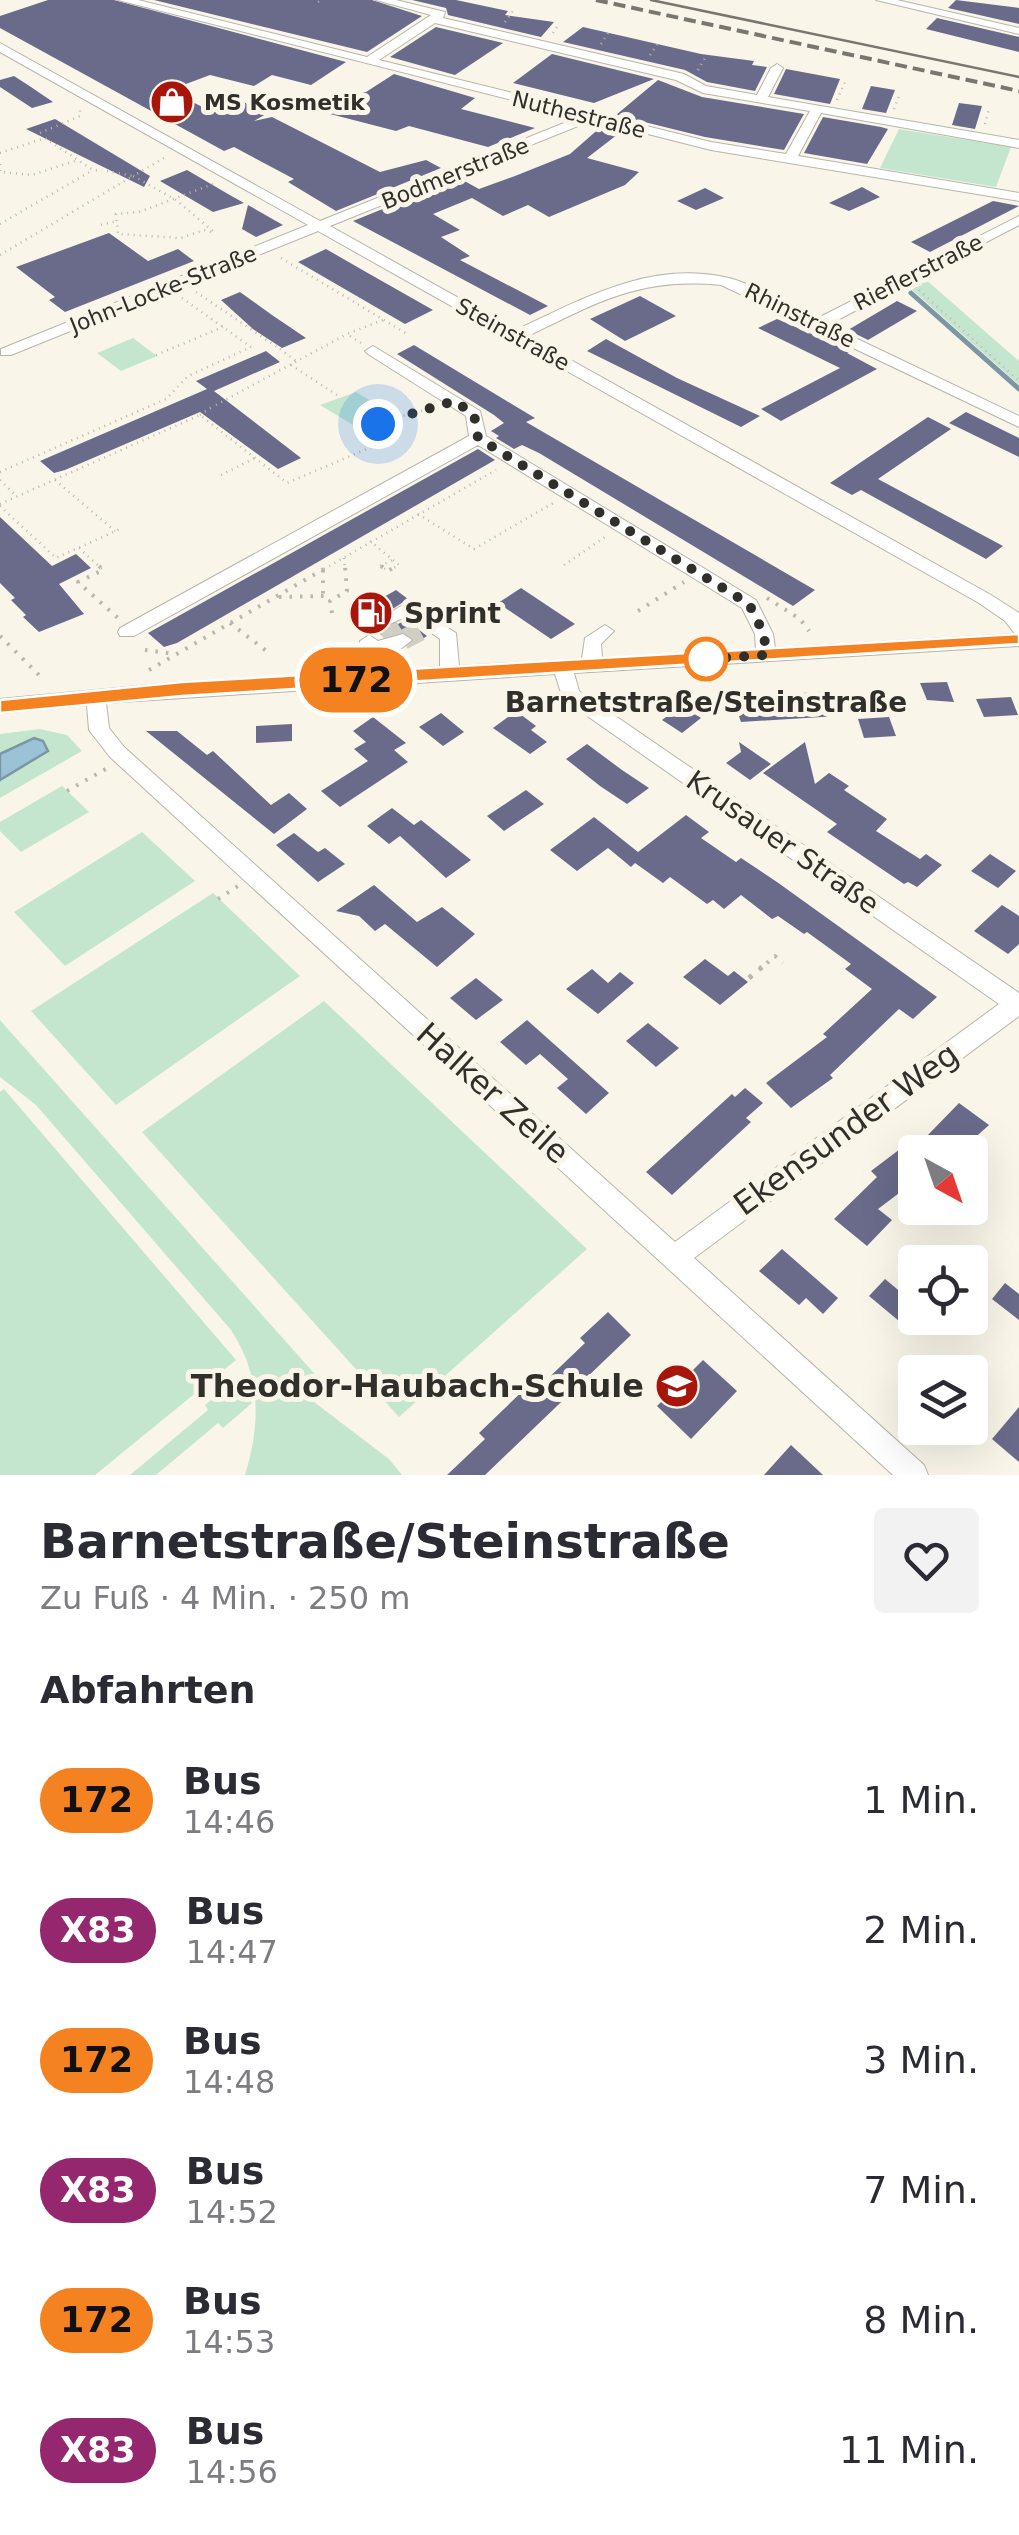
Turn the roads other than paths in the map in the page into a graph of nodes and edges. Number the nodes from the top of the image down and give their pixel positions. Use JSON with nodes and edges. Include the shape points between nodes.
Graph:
{"nodes":[{"id":1,"x":124,"y":0,"type":"edge"},
{"id":2,"x":382,"y":0,"type":"edge"},
{"id":3,"x":882,"y":0,"type":"edge"},
{"id":4,"x":911,"y":3,"type":"edge"},
{"id":5,"x":434,"y":18,"type":"junction"},
{"id":6,"x":1019,"y":31,"type":"edge"},
{"id":7,"x":0,"y":47,"type":"edge"},
{"id":8,"x":370,"y":61,"type":"junction"},
{"id":9,"x":776,"y":68,"type":"dead end"},
{"id":10,"x":760,"y":100,"type":"junction"},
{"id":11,"x":816,"y":111,"type":"junction"},
{"id":12,"x":590,"y":117,"type":"junction"},
{"id":13,"x":1019,"y":144,"type":"edge"},
{"id":14,"x":789,"y":160,"type":"junction"},
{"id":15,"x":1019,"y":197,"type":"edge"},
{"id":16,"x":1019,"y":220,"type":"edge"},
{"id":17,"x":320,"y":227,"type":"junction"},
{"id":18,"x":818,"y":324,"type":"junction"},
{"id":19,"x":516,"y":336,"type":"junction"},
{"id":20,"x":373,"y":350,"type":"road end"},
{"id":21,"x":6,"y":352,"type":"dead end"},
{"id":22,"x":1019,"y":422,"type":"edge"},
{"id":23,"x":478,"y":438,"type":"junction"},
{"id":24,"x":124,"y":627,"type":"road end"},
{"id":25,"x":1019,"y":629,"type":"edge"},
{"id":26,"x":605,"y":631,"type":"dead end"},
{"id":27,"x":1019,"y":640,"type":"edge"},
{"id":28,"x":766,"y":655,"type":"junction"},
{"id":29,"x":592,"y":666,"type":"junction"},
{"id":30,"x":564,"y":667,"type":"junction"},
{"id":31,"x":450,"y":674,"type":"junction"},
{"id":32,"x":372,"y":679,"type":"junction"},
{"id":33,"x":96,"y":697,"type":"junction"},
{"id":34,"x":0,"y":706,"type":"edge"},
{"id":35,"x":1018,"y":1004,"type":"edge"},
{"id":36,"x":674,"y":1258,"type":"junction"},
{"id":37,"x":914,"y":1475,"type":"edge"}],
"edges":[{"from":1,"to":8,"type":"street","name":"Nuthestraße"},
{"from":2,"to":5,"type":"street","via":[[442,14]]},
{"from":3,"to":4,"type":"street"},
{"from":4,"to":6,"type":"street"},
{"from":5,"to":8,"type":"street"},
{"from":5,"to":10,"type":"street"},
{"from":7,"to":17,"type":"street","name":"Steinstraße"},
{"from":8,"to":12,"type":"street","name":"Nuthestraße"},
{"from":9,"to":10,"type":"street"},
{"from":10,"to":11,"type":"street"},
{"from":11,"to":13,"type":"street"},
{"from":11,"to":14,"type":"street"},
{"from":12,"to":14,"type":"street","name":"Nuthestraße"},
{"from":12,"to":17,"type":"street","name":"Bodmerstraße"},
{"from":14,"to":15,"type":"street","name":"Nuthestraße"},
{"from":16,"to":18,"type":"street","name":"Rieflerstraße"},
{"from":17,"to":19,"type":"street","name":"Steinstraße"},
{"from":17,"to":21,"type":"street","name":"John-Locke-Straße"},
{"from":18,"to":19,"type":"street","name":"Rhinstraße","via":[[738,285],[678,276],[632,284]]},
{"from":18,"to":22,"type":"street","name":"Rhinstraße"},
{"from":19,"to":25,"type":"street","name":"Steinstraße","via":[[985,599]]},
{"from":20,"to":23,"type":"street","via":[[474,414]]},
{"from":23,"to":24,"type":"street"},
{"from":23,"to":28,"type":"street","via":[[749,604]]},
{"from":26,"to":29,"type":"street","via":[[592,642]]},
{"from":27,"to":28,"type":"street"},
{"from":28,"to":29,"type":"street"},
{"from":29,"to":30,"type":"street"},
{"from":30,"to":31,"type":"street"},
{"from":30,"to":35,"type":"street","name":"Krusauer Straße","via":[[570,694]]},
{"from":31,"to":32,"type":"street"},
{"from":31,"to":32,"type":"street","via":[[449,637],[395,630]]},
{"from":32,"to":33,"type":"street"},
{"from":33,"to":34,"type":"street"},
{"from":33,"to":36,"type":"street","name":"Halker Zeile","via":[[99,730],[117,752]]},
{"from":35,"to":36,"type":"street","name":"Ekensunder Weg"},
{"from":36,"to":37,"type":"street","name":"Halker Zeile"}]}
